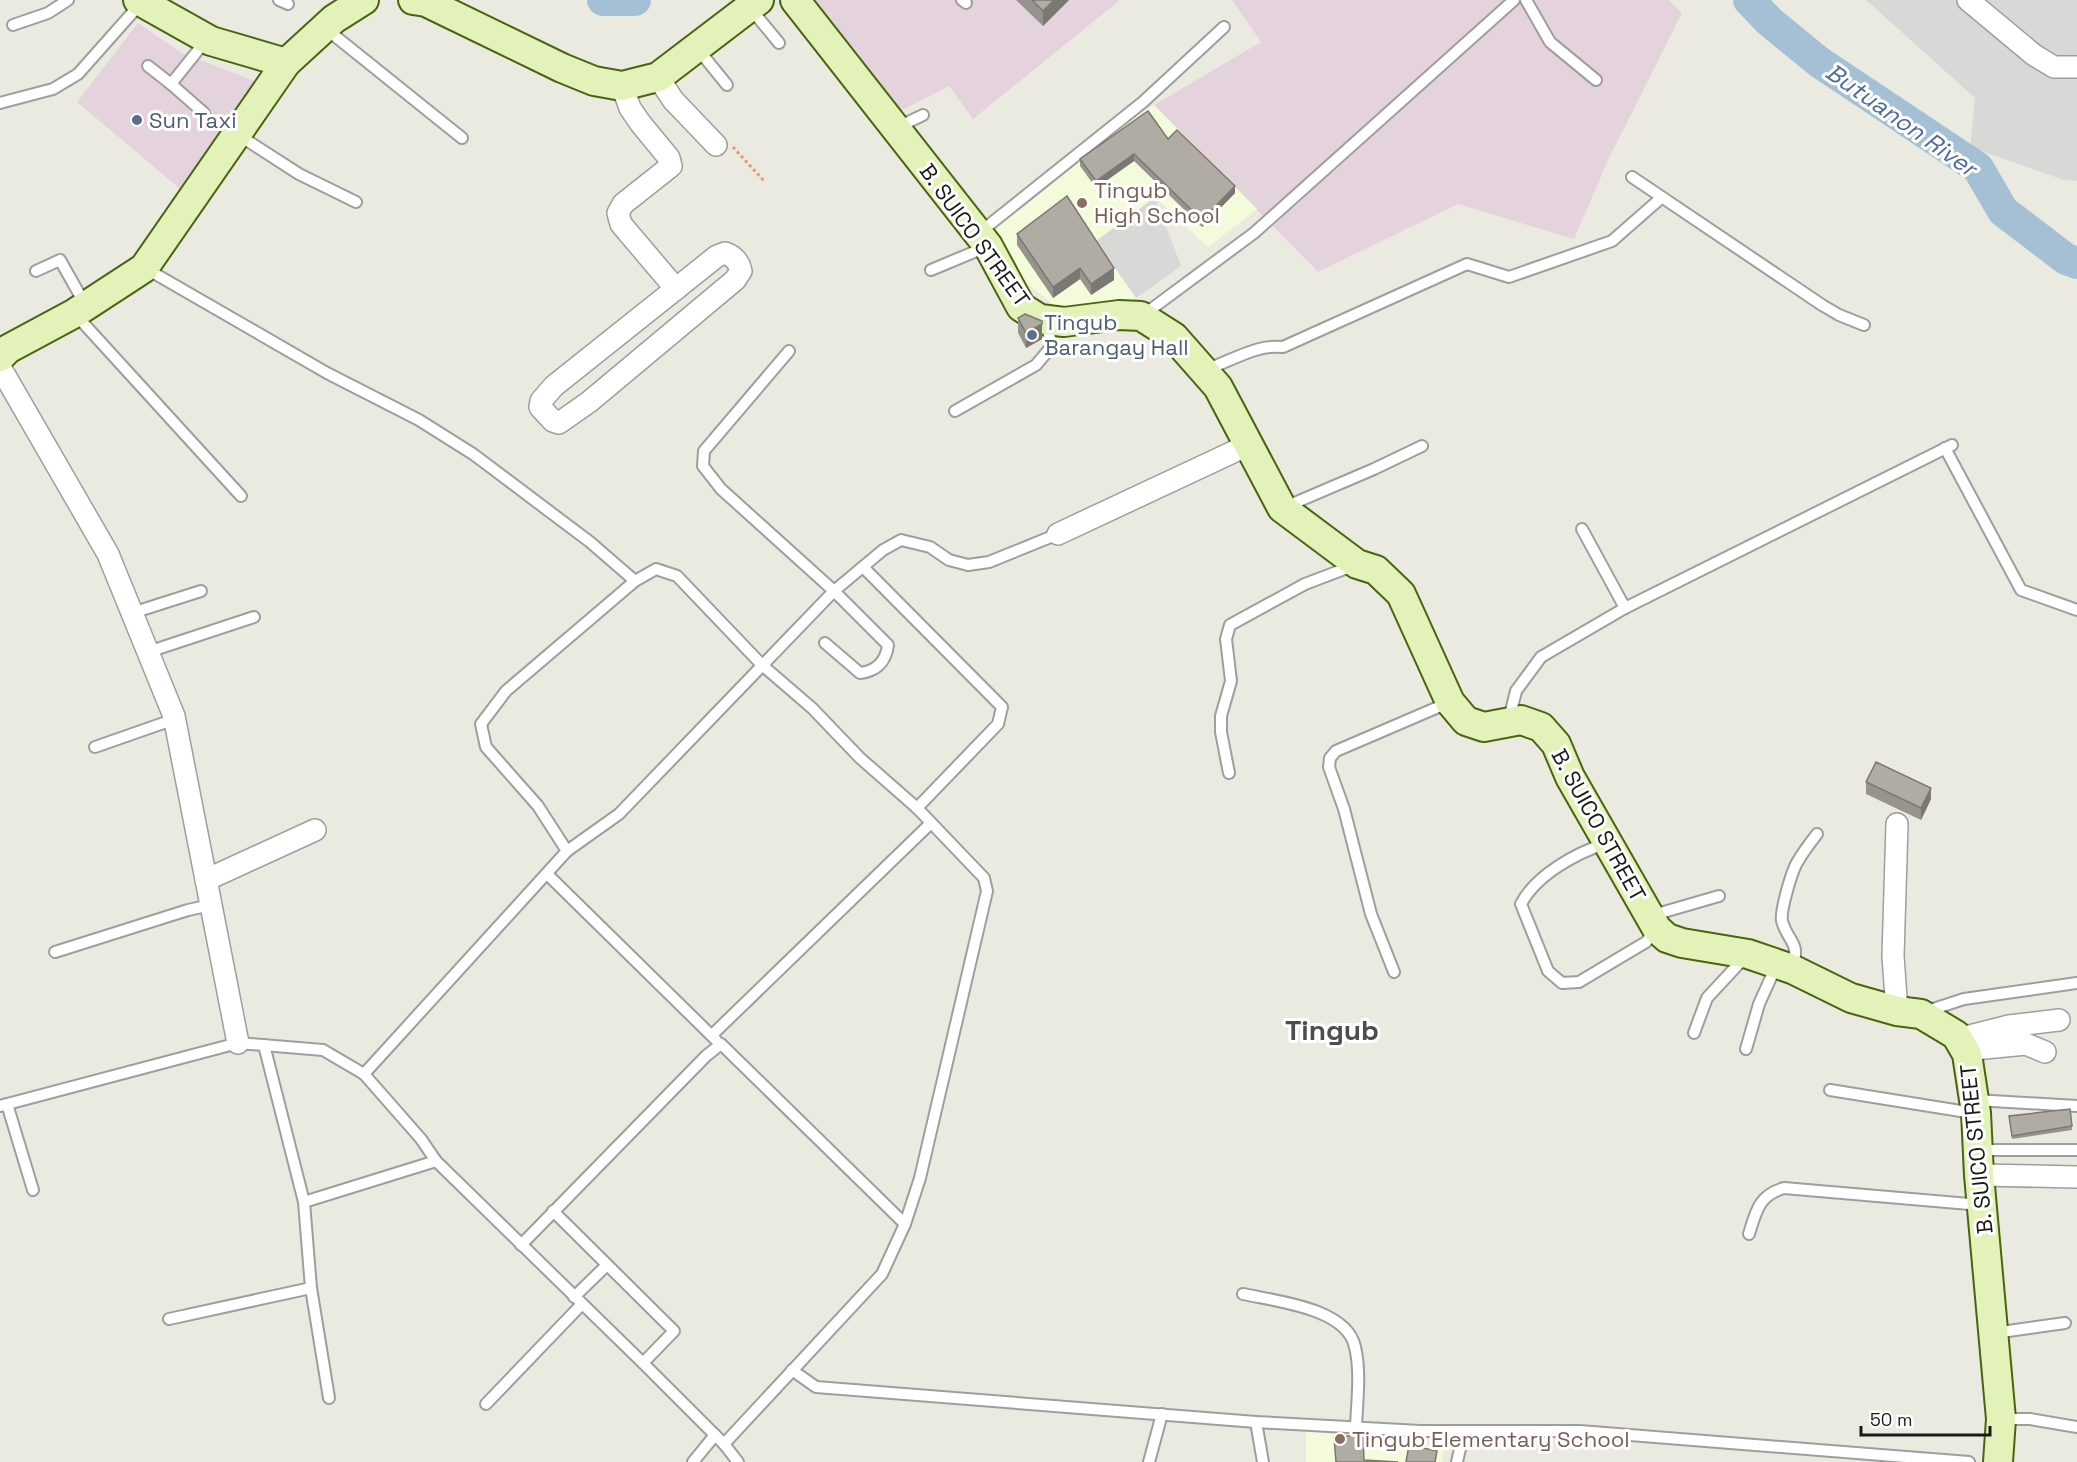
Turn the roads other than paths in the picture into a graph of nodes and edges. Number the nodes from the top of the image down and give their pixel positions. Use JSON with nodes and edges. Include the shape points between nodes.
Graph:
{"nodes":[{"id":1,"x":68,"y":0,"type":"edge"},
{"id":2,"x":364,"y":0,"type":"edge"},
{"id":3,"x":413,"y":0,"type":"edge"},
{"id":4,"x":798,"y":0,"type":"edge"},
{"id":5,"x":1514,"y":0,"type":"edge"},
{"id":6,"x":1526,"y":0,"type":"edge"},
{"id":7,"x":1968,"y":0,"type":"edge"},
{"id":8,"x":139,"y":2,"type":"edge"},
{"id":9,"x":754,"y":3,"type":"edge"},
{"id":10,"x":13,"y":25,"type":"dead end"},
{"id":11,"x":1224,"y":27,"type":"dead end"},
{"id":12,"x":325,"y":28,"type":"junction"},
{"id":13,"x":207,"y":39,"type":"junction"},
{"id":14,"x":779,"y":43,"type":"dead end"},
{"id":15,"x":696,"y":47,"type":"junction"},
{"id":16,"x":286,"y":63,"type":"junction"},
{"id":17,"x":148,"y":66,"type":"dead end"},
{"id":18,"x":2077,"y":68,"type":"edge"},
{"id":19,"x":658,"y":77,"type":"junction"},
{"id":20,"x":1596,"y":80,"type":"dead end"},
{"id":21,"x":171,"y":84,"type":"junction"},
{"id":22,"x":727,"y":85,"type":"dead end"},
{"id":23,"x":622,"y":86,"type":"junction"},
{"id":24,"x":0,"y":103,"type":"edge"},
{"id":25,"x":204,"y":112,"type":"dead end"},
{"id":26,"x":923,"y":115,"type":"dead end"},
{"id":27,"x":896,"y":128,"type":"junction"},
{"id":28,"x":237,"y":134,"type":"junction"},
{"id":29,"x":462,"y":138,"type":"dead end"},
{"id":30,"x":716,"y":146,"type":"road end"},
{"id":31,"x":1632,"y":177,"type":"dead end"},
{"id":32,"x":1661,"y":198,"type":"junction"},
{"id":33,"x":356,"y":202,"type":"dead end"},
{"id":34,"x":983,"y":240,"type":"junction"},
{"id":35,"x":144,"y":268,"type":"junction"},
{"id":36,"x":931,"y":270,"type":"dead end"},
{"id":37,"x":36,"y":271,"type":"dead end"},
{"id":38,"x":676,"y":289,"type":"junction"},
{"id":39,"x":81,"y":310,"type":"junction"},
{"id":40,"x":1141,"y":316,"type":"junction"},
{"id":41,"x":1045,"y":320,"type":"junction"},
{"id":42,"x":1864,"y":325,"type":"dead end"},
{"id":43,"x":789,"y":351,"type":"dead end"},
{"id":44,"x":3,"y":354,"type":"edge"},
{"id":45,"x":1204,"y":370,"type":"junction"},
{"id":46,"x":955,"y":411,"type":"dead end"},
{"id":47,"x":1248,"y":445,"type":"junction"},
{"id":48,"x":1422,"y":446,"type":"dead end"},
{"id":49,"x":241,"y":496,"type":"dead end"},
{"id":50,"x":1282,"y":508,"type":"junction"},
{"id":51,"x":1582,"y":529,"type":"dead end"},
{"id":52,"x":1058,"y":534,"type":"joint"},
{"id":53,"x":1357,"y":564,"type":"junction"},
{"id":54,"x":863,"y":567,"type":"junction"},
{"id":55,"x":636,"y":581,"type":"junction"},
{"id":56,"x":201,"y":591,"type":"dead end"},
{"id":57,"x":834,"y":591,"type":"junction"},
{"id":58,"x":1625,"y":608,"type":"junction"},
{"id":59,"x":2077,"y":610,"type":"edge"},
{"id":60,"x":132,"y":613,"type":"junction"},
{"id":61,"x":254,"y":617,"type":"dead end"},
{"id":62,"x":825,"y":643,"type":"dead end"},
{"id":63,"x":148,"y":652,"type":"junction"},
{"id":64,"x":762,"y":664,"type":"junction"},
{"id":65,"x":1450,"y":702,"type":"junction"},
{"id":66,"x":175,"y":719,"type":"junction"},
{"id":67,"x":1509,"y":721,"type":"junction"},
{"id":68,"x":95,"y":747,"type":"dead end"},
{"id":69,"x":1229,"y":773,"type":"dead end"},
{"id":70,"x":917,"y":808,"type":"junction"},
{"id":71,"x":931,"y":823,"type":"junction"},
{"id":72,"x":1897,"y":824,"type":"dead end"},
{"id":73,"x":315,"y":830,"type":"dead end"},
{"id":74,"x":1817,"y":834,"type":"dead end"},
{"id":75,"x":1607,"y":843,"type":"junction"},
{"id":76,"x":567,"y":851,"type":"junction"},
{"id":77,"x":547,"y":874,"type":"junction"},
{"id":78,"x":206,"y":880,"type":"junction"},
{"id":79,"x":1719,"y":896,"type":"dead end"},
{"id":80,"x":211,"y":905,"type":"junction"},
{"id":81,"x":1653,"y":923,"type":"junction"},
{"id":82,"x":55,"y":952,"type":"dead end"},
{"id":83,"x":1748,"y":954,"type":"junction"},
{"id":84,"x":1784,"y":966,"type":"junction"},
{"id":85,"x":1394,"y":972,"type":"dead end"},
{"id":86,"x":2077,"y":984,"type":"edge"},
{"id":87,"x":1909,"y":1012,"type":"junction"},
{"id":88,"x":2059,"y":1020,"type":"dead end"},
{"id":89,"x":1694,"y":1033,"type":"dead end"},
{"id":90,"x":712,"y":1035,"type":"junction"},
{"id":91,"x":238,"y":1043,"type":"junction"},
{"id":92,"x":720,"y":1044,"type":"junction"},
{"id":93,"x":264,"y":1045,"type":"junction"},
{"id":94,"x":1961,"y":1045,"type":"junction"},
{"id":95,"x":1746,"y":1049,"type":"dead end"},
{"id":96,"x":2045,"y":1052,"type":"dead end"},
{"id":97,"x":364,"y":1074,"type":"junction"},
{"id":98,"x":1830,"y":1090,"type":"dead end"},
{"id":99,"x":4,"y":1105,"type":"edge"},
{"id":100,"x":1976,"y":1106,"type":"junction"},
{"id":101,"x":2077,"y":1106,"type":"edge"},
{"id":102,"x":2077,"y":1150,"type":"edge"},
{"id":103,"x":436,"y":1161,"type":"junction"},
{"id":104,"x":1978,"y":1162,"type":"junction"},
{"id":105,"x":2077,"y":1177,"type":"edge"},
{"id":106,"x":33,"y":1190,"type":"dead end"},
{"id":107,"x":304,"y":1202,"type":"junction"},
{"id":108,"x":1982,"y":1205,"type":"junction"},
{"id":109,"x":553,"y":1211,"type":"junction"},
{"id":110,"x":905,"y":1224,"type":"junction"},
{"id":111,"x":1749,"y":1234,"type":"dead end"},
{"id":112,"x":521,"y":1245,"type":"junction"},
{"id":113,"x":608,"y":1265,"type":"junction"},
{"id":114,"x":311,"y":1288,"type":"junction"},
{"id":115,"x":1243,"y":1294,"type":"dead end"},
{"id":116,"x":578,"y":1300,"type":"junction"},
{"id":117,"x":169,"y":1319,"type":"dead end"},
{"id":118,"x":2065,"y":1323,"type":"dead end"},
{"id":119,"x":1993,"y":1333,"type":"junction"},
{"id":120,"x":643,"y":1363,"type":"junction"},
{"id":121,"x":792,"y":1370,"type":"junction"},
{"id":122,"x":329,"y":1398,"type":"dead end"},
{"id":123,"x":486,"y":1404,"type":"dead end"},
{"id":124,"x":1162,"y":1414,"type":"junction"},
{"id":125,"x":2001,"y":1419,"type":"junction"},
{"id":126,"x":1256,"y":1422,"type":"junction"},
{"id":127,"x":1356,"y":1427,"type":"junction"},
{"id":128,"x":2077,"y":1427,"type":"edge"},
{"id":129,"x":1464,"y":1431,"type":"junction"},
{"id":130,"x":715,"y":1435,"type":"junction"},
{"id":131,"x":724,"y":1444,"type":"junction"},
{"id":132,"x":693,"y":1462,"type":"edge"},
{"id":133,"x":738,"y":1462,"type":"edge"},
{"id":134,"x":1149,"y":1462,"type":"edge"},
{"id":135,"x":1263,"y":1462,"type":"edge"},
{"id":136,"x":1457,"y":1462,"type":"edge"},
{"id":137,"x":1969,"y":1462,"type":"edge"},
{"id":138,"x":1998,"y":1462,"type":"edge"}],
"edges":[{"from":1,"to":10,"type":"lane","via":[[48,13]]},
{"from":2,"to":12,"type":"street"},
{"from":3,"to":23,"type":"street","via":[[426,2],[562,68],[594,81]]},
{"from":4,"to":27,"type":"street","name":"B. SUICO STREET"},
{"from":5,"to":40,"type":"lane","via":[[1254,233]]},
{"from":6,"to":20,"type":"lane","via":[[1550,42]]},
{"from":7,"to":18,"type":"street","via":[[2034,55],[2054,67]]},
{"from":8,"to":13,"type":"street"},
{"from":8,"to":24,"type":"lane","via":[[78,74],[53,89]]},
{"from":9,"to":14,"type":"lane"},
{"from":9,"to":15,"type":"street"},
{"from":11,"to":34,"type":"lane"},
{"from":12,"to":16,"type":"street"},
{"from":12,"to":29,"type":"lane"},
{"from":13,"to":16,"type":"street"},
{"from":13,"to":21,"type":"lane"},
{"from":15,"to":19,"type":"street"},
{"from":15,"to":22,"type":"lane"},
{"from":16,"to":28,"type":"street"},
{"from":17,"to":21,"type":"lane"},
{"from":19,"to":23,"type":"street"},
{"from":19,"to":30,"type":"street","via":[[672,100]]},
{"from":21,"to":25,"type":"lane"},
{"from":23,"to":38,"type":"street","via":[[630,108],[671,166],[623,204],[618,213],[621,224]]},
{"from":26,"to":27,"type":"lane"},
{"from":27,"to":34,"type":"street","name":"B. SUICO STREET"},
{"from":28,"to":33,"type":"lane","via":[[299,174]]},
{"from":28,"to":35,"type":"street"},
{"from":31,"to":32,"type":"lane"},
{"from":32,"to":42,"type":"lane","via":[[1839,315]]},
{"from":32,"to":45,"type":"lane","via":[[1612,241],[1509,277],[1467,264],[1282,346],[1270,345]]},
{"from":34,"to":36,"type":"lane"},
{"from":34,"to":41,"type":"street","name":"B. SUICO STREET","via":[[1021,307]]},
{"from":35,"to":39,"type":"street"},
{"from":35,"to":55,"type":"lane","via":[[327,373],[419,420],[473,454]]},
{"from":37,"to":39,"type":"lane","via":[[60,260]]},
{"from":38,"to":38,"type":"street","via":[[554,386],[540,407],[553,421],[559,423],[589,402],[735,280],[741,271],[739,264],[731,255],[717,256]]},
{"from":39,"to":44,"type":"street"},
{"from":39,"to":49,"type":"lane"},
{"from":40,"to":41,"type":"street","name":"B. SUICO STREET"},
{"from":40,"to":45,"type":"street","name":"B. SUICO STREET","via":[[1174,337]]},
{"from":41,"to":46,"type":"lane","via":[[1053,346],[1036,365]]},
{"from":43,"to":57,"type":"lane","via":[[704,451],[703,466],[721,489]]},
{"from":44,"to":60,"type":"street","via":[[108,554]]},
{"from":45,"to":47,"type":"street","name":"B. SUICO STREET","via":[[1218,387]]},
{"from":47,"to":50,"type":"street","name":"B. SUICO STREET"},
{"from":47,"to":52,"type":"street"},
{"from":48,"to":50,"type":"lane"},
{"from":50,"to":53,"type":"street","name":"B. SUICO STREET"},
{"from":51,"to":58,"type":"lane"},
{"from":52,"to":54,"type":"lane","via":[[989,562],[968,565],[949,560],[930,547],[901,540]]},
{"from":53,"to":65,"type":"street","name":"B. SUICO STREET","via":[[1376,570],[1401,594]]},
{"from":53,"to":69,"type":"lane","via":[[1305,584],[1230,625],[1226,639],[1232,681],[1221,716]]},
{"from":54,"to":57,"type":"lane"},
{"from":54,"to":70,"type":"lane","via":[[1002,707],[998,724]]},
{"from":55,"to":64,"type":"lane","via":[[656,569],[677,576]]},
{"from":55,"to":76,"type":"lane","via":[[506,691],[481,724],[486,747],[538,806]]},
{"from":56,"to":60,"type":"lane"},
{"from":57,"to":62,"type":"lane","via":[[888,645],[886,655],[871,672],[860,673]]},
{"from":57,"to":64,"type":"lane"},
{"from":58,"to":59,"type":"lane","via":[[1949,447],[2021,590]]},
{"from":58,"to":67,"type":"lane","via":[[1541,657],[1516,691]]},
{"from":60,"to":63,"type":"street"},
{"from":61,"to":63,"type":"lane"},
{"from":63,"to":66,"type":"street"},
{"from":64,"to":70,"type":"lane"},
{"from":64,"to":76,"type":"lane","via":[[619,814]]},
{"from":65,"to":67,"type":"street","name":"B. SUICO STREET","via":[[1466,721],[1484,727]]},
{"from":65,"to":85,"type":"lane","via":[[1336,751],[1330,758],[1329,767],[1344,808],[1371,914]]},
{"from":66,"to":68,"type":"lane"},
{"from":66,"to":78,"type":"street"},
{"from":67,"to":75,"type":"street","name":"B. SUICO STREET","via":[[1521,720],[1541,727],[1556,744]]},
{"from":70,"to":71,"type":"lane"},
{"from":71,"to":90,"type":"lane"},
{"from":71,"to":110,"type":"lane","via":[[984,878],[987,891],[920,1178]]},
{"from":72,"to":87,"type":"street","via":[[1893,956]]},
{"from":73,"to":78,"type":"street"},
{"from":74,"to":84,"type":"lane","via":[[1796,863],[1783,909],[1782,920],[1795,942],[1796,955]]},
{"from":75,"to":81,"type":"street","name":"B. SUICO STREET"},
{"from":75,"to":81,"type":"lane","via":[[1588,849],[1534,884],[1521,904],[1548,971],[1562,983],[1579,982],[1646,942]]},
{"from":76,"to":77,"type":"lane"},
{"from":77,"to":90,"type":"lane"},
{"from":77,"to":97,"type":"lane"},
{"from":78,"to":80,"type":"street"},
{"from":79,"to":81,"type":"lane"},
{"from":80,"to":82,"type":"lane"},
{"from":80,"to":91,"type":"street"},
{"from":81,"to":83,"type":"street","name":"B. SUICO STREET","via":[[1667,938],[1682,943]]},
{"from":83,"to":84,"type":"street","name":"B. SUICO STREET"},
{"from":83,"to":89,"type":"lane","via":[[1707,998]]},
{"from":84,"to":87,"type":"street","name":"B. SUICO STREET","via":[[1851,998]]},
{"from":84,"to":95,"type":"lane","via":[[1759,1004]]},
{"from":86,"to":87,"type":"lane","via":[[1964,999]]},
{"from":87,"to":94,"type":"street","name":"B. SUICO STREET"},
{"from":88,"to":94,"type":"street","via":[[2009,1026]]},
{"from":90,"to":92,"type":"lane"},
{"from":91,"to":93,"type":"lane"},
{"from":91,"to":99,"type":"lane"},
{"from":92,"to":109,"type":"lane"},
{"from":92,"to":110,"type":"lane"},
{"from":93,"to":97,"type":"lane","via":[[323,1050]]},
{"from":93,"to":107,"type":"lane"},
{"from":94,"to":96,"type":"street","via":[[2026,1044]]},
{"from":94,"to":100,"type":"street","name":"B. SUICO STREET"},
{"from":97,"to":103,"type":"lane"},
{"from":98,"to":100,"type":"lane"},
{"from":99,"to":106,"type":"lane"},
{"from":100,"to":101,"type":"lane"},
{"from":100,"to":104,"type":"street","name":"B. SUICO STREET"},
{"from":102,"to":104,"type":"lane"},
{"from":103,"to":107,"type":"lane"},
{"from":103,"to":112,"type":"lane"},
{"from":104,"to":105,"type":"street"},
{"from":104,"to":108,"type":"street","name":"B. SUICO STREET"},
{"from":107,"to":114,"type":"lane"},
{"from":108,"to":111,"type":"lane","via":[[1784,1188],[1770,1192],[1759,1203]]},
{"from":108,"to":119,"type":"street","name":"B. SUICO STREET"},
{"from":109,"to":112,"type":"lane"},
{"from":109,"to":113,"type":"lane"},
{"from":110,"to":121,"type":"lane","via":[[882,1274]]},
{"from":112,"to":116,"type":"lane"},
{"from":113,"to":116,"type":"lane"},
{"from":113,"to":120,"type":"lane","via":[[675,1331]]},
{"from":114,"to":117,"type":"lane"},
{"from":114,"to":122,"type":"lane"},
{"from":115,"to":127,"type":"lane","via":[[1322,1312],[1342,1326],[1355,1345]]},
{"from":116,"to":120,"type":"lane"},
{"from":116,"to":123,"type":"lane"},
{"from":118,"to":119,"type":"lane"},
{"from":119,"to":125,"type":"street","name":"B. SUICO STREET"},
{"from":120,"to":130,"type":"lane"},
{"from":121,"to":124,"type":"lane","via":[[816,1387]]},
{"from":121,"to":131,"type":"lane"},
{"from":124,"to":126,"type":"lane"},
{"from":124,"to":134,"type":"lane"},
{"from":125,"to":128,"type":"lane","via":[[2030,1419]]},
{"from":125,"to":138,"type":"street","name":"B. SUICO STREET"},
{"from":126,"to":127,"type":"lane"},
{"from":126,"to":135,"type":"lane"},
{"from":127,"to":129,"type":"lane"},
{"from":129,"to":136,"type":"lane"},
{"from":129,"to":137,"type":"lane","via":[[1623,1433]]},
{"from":130,"to":131,"type":"lane"},
{"from":130,"to":132,"type":"lane"},
{"from":131,"to":133,"type":"lane"}]}
